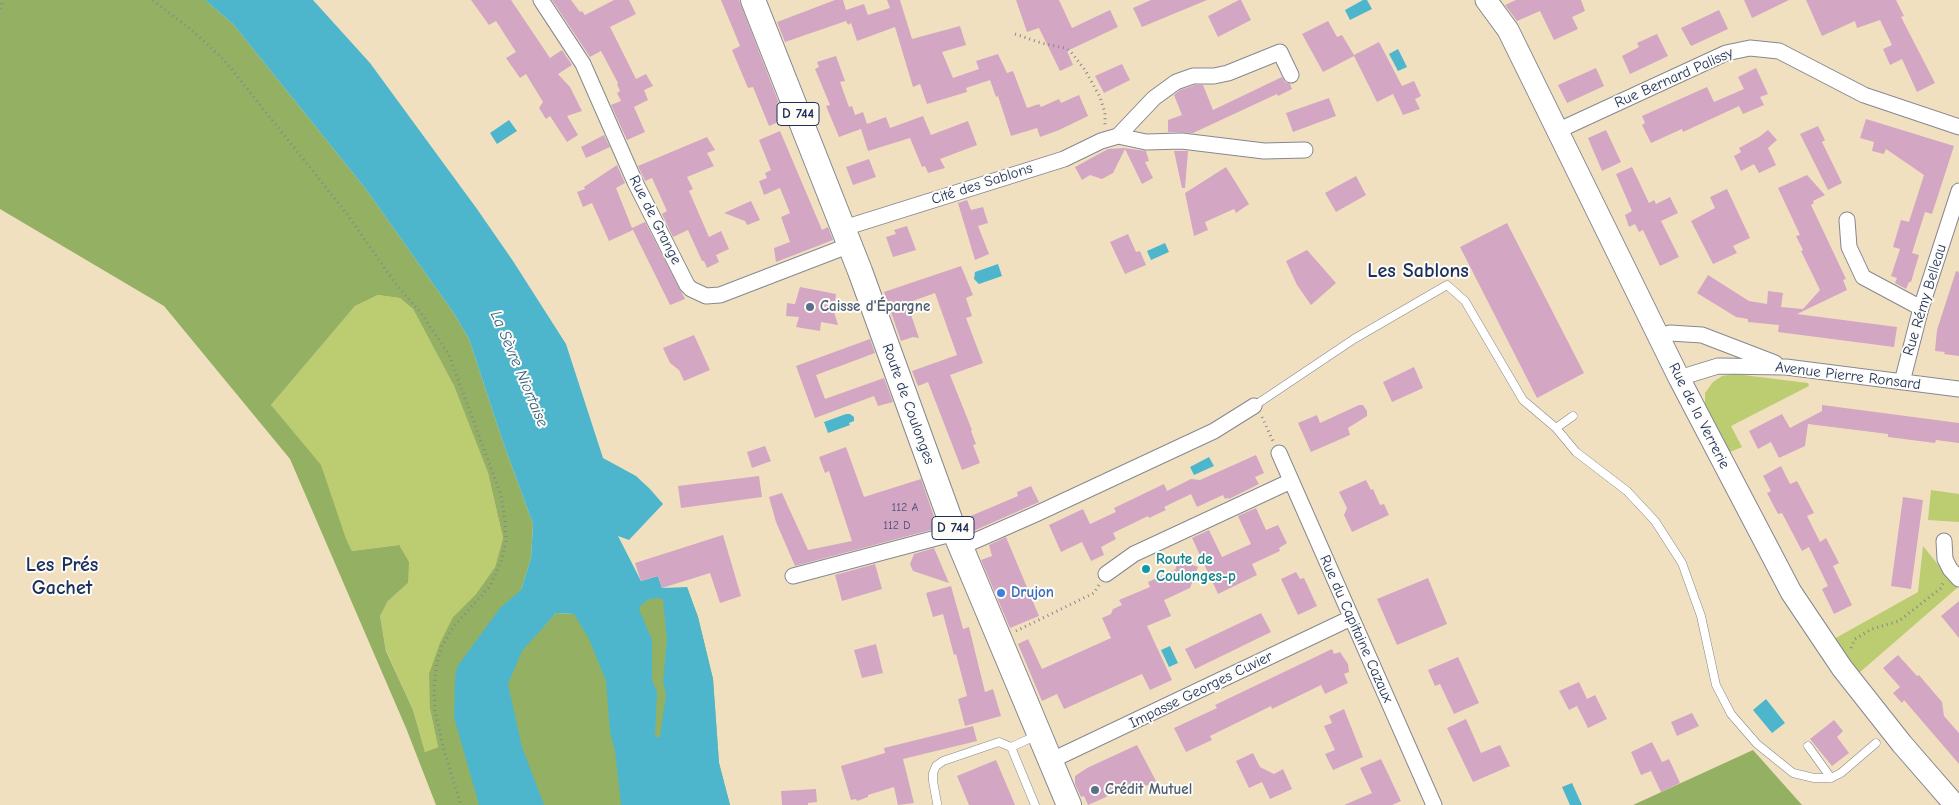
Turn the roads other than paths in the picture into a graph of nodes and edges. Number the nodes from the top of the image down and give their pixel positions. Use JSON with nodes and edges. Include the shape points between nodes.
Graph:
{"nodes":[{"id":1,"x":541,"y":0,"type":"edge"},
{"id":2,"x":753,"y":0,"type":"edge"},
{"id":3,"x":1486,"y":0,"type":"edge"},
{"id":4,"x":1291,"y":75,"type":"dead end"},
{"id":5,"x":1959,"y":127,"type":"edge"},
{"id":6,"x":1557,"y":131,"type":"junction"},
{"id":7,"x":1113,"y":137,"type":"junction"},
{"id":8,"x":1305,"y":150,"type":"dead end"},
{"id":9,"x":1959,"y":191,"type":"edge"},
{"id":10,"x":1847,"y":220,"type":"dead end"},
{"id":11,"x":847,"y":237,"type":"junction"},
{"id":12,"x":1921,"y":308,"type":"junction"},
{"id":13,"x":1659,"y":336,"type":"junction"},
{"id":14,"x":1786,"y":366,"type":"junction"},
{"id":15,"x":1679,"y":378,"type":"junction"},
{"id":16,"x":1902,"y":382,"type":"junction"},
{"id":17,"x":1959,"y":389,"type":"edge"},
{"id":18,"x":1254,"y":406,"type":"joint"},
{"id":19,"x":1573,"y":416,"type":"dead end"},
{"id":20,"x":1556,"y":428,"type":"junction"},
{"id":21,"x":1279,"y":453,"type":"road end"},
{"id":22,"x":1291,"y":481,"type":"junction"},
{"id":23,"x":958,"y":540,"type":"junction"},
{"id":24,"x":1944,"y":541,"type":"dead end"},
{"id":25,"x":1106,"y":574,"type":"road end"},
{"id":26,"x":1954,"y":574,"type":"edge"},
{"id":27,"x":793,"y":576,"type":"dead end"},
{"id":28,"x":1351,"y":618,"type":"junction"},
{"id":29,"x":1040,"y":735,"type":"junction"},
{"id":30,"x":1876,"y":743,"type":"dead end"},
{"id":31,"x":1808,"y":746,"type":"dead end"},
{"id":32,"x":1011,"y":747,"type":"junction"},
{"id":33,"x":1050,"y":761,"type":"junction"},
{"id":34,"x":1831,"y":778,"type":"junction"},
{"id":35,"x":937,"y":802,"type":"dead end"},
{"id":36,"x":1035,"y":805,"type":"edge"},
{"id":37,"x":1069,"y":805,"type":"edge"},
{"id":38,"x":1434,"y":805,"type":"edge"},
{"id":39,"x":1955,"y":805,"type":"edge"}],
"edges":[{"from":1,"to":11,"type":"street","name":"Rue de Grange","via":[[582,64],[636,182],[691,289],[706,296],[720,295]]},
{"from":2,"to":11,"type":"main road","name":"Route de Coulonges","number":"D 744"},
{"from":3,"to":6,"type":"street","name":"Rue de la Verrerie","via":[[1508,30]]},
{"from":4,"to":7,"type":"street","name":"Cité des Sablons","via":[[1280,52],[1228,73],[1193,76],[1176,82],[1154,98]]},
{"from":5,"to":6,"type":"street","name":"Rue Bernard Palissy","via":[[1864,95],[1779,51],[1750,48],[1726,53]]},
{"from":6,"to":13,"type":"street","name":"Rue de la Verrerie"},
{"from":7,"to":8,"type":"street","via":[[1264,151]]},
{"from":7,"to":11,"type":"street","name":"Cité des Sablons"},
{"from":9,"to":12,"type":"street","name":"Rue Rémy Belleau"},
{"from":10,"to":12,"type":"street","via":[[1849,247],[1863,277]]},
{"from":11,"to":23,"type":"main road","name":"Route de Coulonges","number":"D 744"},
{"from":12,"to":16,"type":"street","name":"Rue Rémy Belleau"},
{"from":13,"to":14,"type":"street","via":[[1670,333],[1702,335]]},
{"from":13,"to":15,"type":"street","name":"Rue de la Verrerie"},
{"from":14,"to":15,"type":"street","name":"Avenue Pierre Ronsard","via":[[1718,366]]},
{"from":14,"to":16,"type":"street","name":"Avenue Pierre Ronsard"},
{"from":15,"to":39,"type":"street","name":"Rue de la Verrerie","via":[[1791,592],[1842,668]]},
{"from":16,"to":17,"type":"street","name":"Avenue Pierre Ronsard"},
{"from":18,"to":20,"type":"lane","via":[[1354,339],[1447,285],[1465,301],[1523,400]]},
{"from":18,"to":23,"type":"street","via":[[1214,430],[1036,514]]},
{"from":19,"to":20,"type":"lane"},
{"from":20,"to":34,"type":"lane","via":[[1576,452],[1626,491],[1654,521],[1682,563],[1701,616],[1716,685],[1730,714],[1757,744],[1793,773]]},
{"from":21,"to":22,"type":"street","name":"Rue du Capitaine Cazaux"},
{"from":22,"to":25,"type":"street","via":[[1134,554]]},
{"from":22,"to":28,"type":"street","name":"Rue du Capitaine Cazaux"},
{"from":23,"to":27,"type":"street"},
{"from":23,"to":29,"type":"main road","name":"Route de Coulonges","number":"D 744"},
{"from":24,"to":26,"type":"street","via":[[1945,559]]},
{"from":28,"to":33,"type":"street","name":"Impasse Georges Cuvier"},
{"from":28,"to":38,"type":"street","name":"Rue du Capitaine Cazaux"},
{"from":29,"to":32,"type":"lane"},
{"from":29,"to":33,"type":"main road","name":"Route de Coulonges","number":"D 744"},
{"from":30,"to":34,"type":"lane"},
{"from":31,"to":34,"type":"lane"},
{"from":32,"to":35,"type":"lane","via":[[999,742],[936,766],[933,781]]},
{"from":32,"to":36,"type":"lane"},
{"from":33,"to":37,"type":"main road","name":"Route de Coulonges","number":"D 744"}]}
